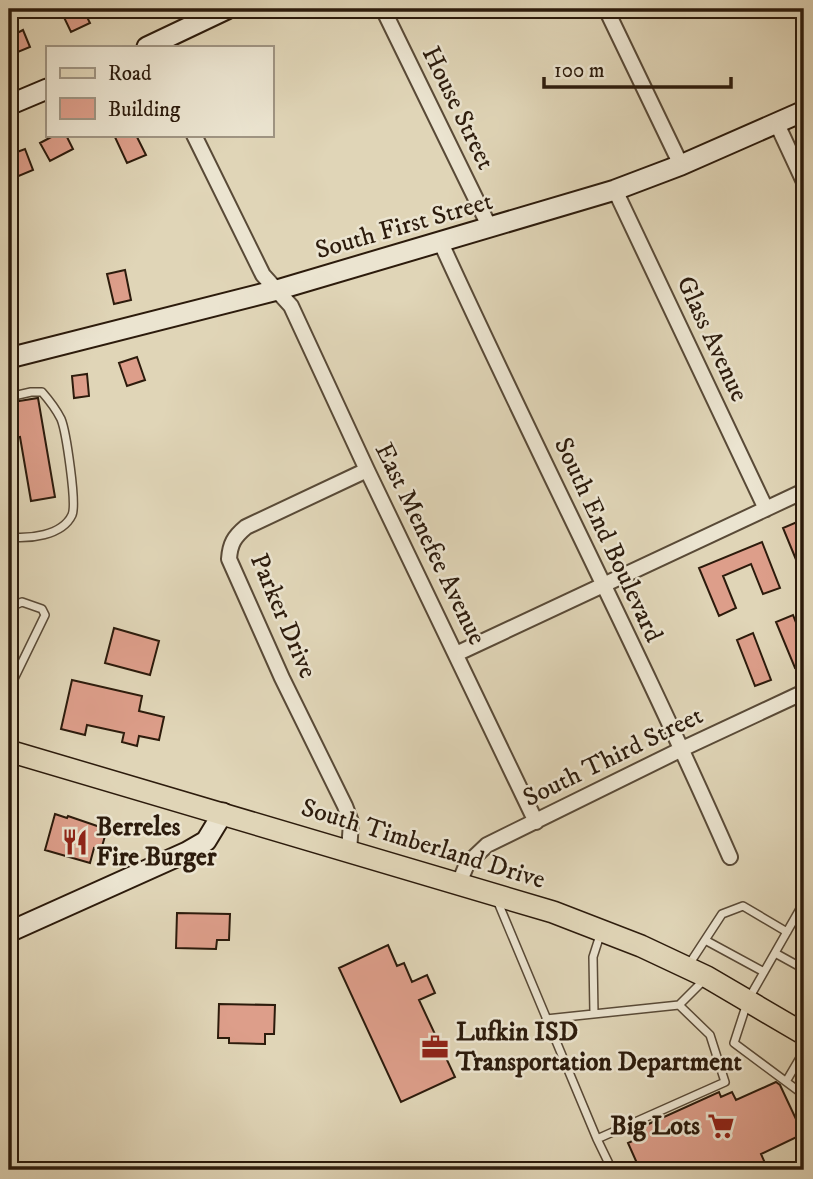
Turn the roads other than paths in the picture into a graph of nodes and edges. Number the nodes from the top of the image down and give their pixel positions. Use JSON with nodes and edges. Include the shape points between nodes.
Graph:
{"nodes":[{"id":1,"x":227,"y":9,"type":"edge"},
{"id":2,"x":383,"y":9,"type":"edge"},
{"id":3,"x":606,"y":9,"type":"edge"},
{"id":4,"x":151,"y":46,"type":"edge"},
{"id":5,"x":46,"y":89,"type":"edge"},
{"id":6,"x":9,"y":104,"type":"edge"},
{"id":7,"x":804,"y":111,"type":"edge"},
{"id":8,"x":777,"y":124,"type":"junction"},
{"id":9,"x":194,"y":136,"type":"edge"},
{"id":10,"x":681,"y":166,"type":"junction"},
{"id":11,"x":804,"y":182,"type":"edge"},
{"id":12,"x":615,"y":190,"type":"junction"},
{"id":13,"x":489,"y":228,"type":"junction"},
{"id":14,"x":441,"y":243,"type":"junction"},
{"id":15,"x":276,"y":290,"type":"junction"},
{"id":16,"x":9,"y":358,"type":"edge"},
{"id":17,"x":9,"y":397,"type":"edge"},
{"id":18,"x":367,"y":470,"type":"junction"},
{"id":19,"x":804,"y":491,"type":"edge"},
{"id":20,"x":766,"y":509,"type":"junction"},
{"id":21,"x":9,"y":537,"type":"edge"},
{"id":22,"x":603,"y":584,"type":"junction"},
{"id":23,"x":9,"y":616,"type":"edge"},
{"id":24,"x":456,"y":654,"type":"junction"},
{"id":25,"x":9,"y":689,"type":"edge"},
{"id":26,"x":804,"y":692,"type":"edge"},
{"id":27,"x":682,"y":749,"type":"junction"},
{"id":28,"x":9,"y":751,"type":"edge"},
{"id":29,"x":223,"y":813,"type":"junction"},
{"id":30,"x":536,"y":822,"type":"junction"},
{"id":31,"x":349,"y":852,"type":"junction"},
{"id":32,"x":730,"y":857,"type":"dead end"},
{"id":33,"x":458,"y":883,"type":"junction"},
{"id":34,"x":495,"y":894,"type":"junction"},
{"id":35,"x":804,"y":902,"type":"edge"},
{"id":36,"x":601,"y":930,"type":"junction"},
{"id":37,"x":9,"y":932,"type":"edge"},
{"id":38,"x":787,"y":932,"type":"junction"},
{"id":39,"x":705,"y":940,"type":"junction"},
{"id":40,"x":775,"y":953,"type":"junction"},
{"id":41,"x":687,"y":967,"type":"junction"},
{"id":42,"x":804,"y":969,"type":"edge"},
{"id":43,"x":764,"y":972,"type":"junction"},
{"id":44,"x":707,"y":977,"type":"junction"},
{"id":45,"x":748,"y":1000,"type":"junction"},
{"id":46,"x":679,"y":1005,"type":"junction"},
{"id":47,"x":594,"y":1014,"type":"junction"},
{"id":48,"x":546,"y":1019,"type":"junction"},
{"id":49,"x":804,"y":1034,"type":"edge"},
{"id":50,"x":804,"y":1051,"type":"edge"},
{"id":51,"x":787,"y":1080,"type":"junction"},
{"id":52,"x":804,"y":1095,"type":"edge"},
{"id":53,"x":597,"y":1139,"type":"junction"},
{"id":54,"x":9,"y":1155,"type":"edge"},
{"id":55,"x":15,"y":1170,"type":"edge"},
{"id":56,"x":612,"y":1170,"type":"edge"}],
"edges":[{"from":1,"to":4,"type":"street"},
{"from":2,"to":13,"type":"street","name":"House Street"},
{"from":3,"to":10,"type":"street"},
{"from":5,"to":6,"type":"street"},
{"from":7,"to":8,"type":"street","name":"South First Street"},
{"from":8,"to":10,"type":"street","name":"South First Street"},
{"from":8,"to":11,"type":"street"},
{"from":9,"to":15,"type":"street","name":"East Menefee Avenue","via":[[263,275]]},
{"from":10,"to":12,"type":"street","name":"South First Street"},
{"from":12,"to":13,"type":"street","name":"South First Street"},
{"from":12,"to":20,"type":"street","name":"Glass Avenue"},
{"from":13,"to":14,"type":"street","name":"South First Street"},
{"from":14,"to":15,"type":"street","name":"South First Street"},
{"from":14,"to":22,"type":"street","name":"South End Boulevard"},
{"from":15,"to":16,"type":"street","name":"South First Street"},
{"from":15,"to":18,"type":"street","name":"East Menefee Avenue","via":[[291,306]]},
{"from":17,"to":21,"type":"lane","via":[[42,392],[61,420],[72,514],[48,534]]},
{"from":18,"to":24,"type":"street","name":"East Menefee Avenue"},
{"from":18,"to":31,"type":"street","name":"Parker Drive","via":[[246,527],[234,536],[229,559],[345,806],[351,822]]},
{"from":19,"to":20,"type":"street"},
{"from":20,"to":22,"type":"street"},
{"from":22,"to":24,"type":"street"},
{"from":22,"to":27,"type":"street","name":"South End Boulevard"},
{"from":23,"to":25,"type":"lane","via":[[13,606],[22,602],[45,615]]},
{"from":24,"to":30,"type":"street","name":"East Menefee Avenue"},
{"from":26,"to":27,"type":"street","name":"South Third Street"},
{"from":27,"to":30,"type":"street","name":"South Third Street"},
{"from":27,"to":32,"type":"street","name":"South End Boulevard"},
{"from":28,"to":29,"type":"main road","name":"South Timberland Drive"},
{"from":29,"to":31,"type":"main road","name":"South Timberland Drive"},
{"from":29,"to":37,"type":"street","via":[[206,841],[187,852]]},
{"from":30,"to":33,"type":"street","name":"South Third Street","via":[[474,855]]},
{"from":31,"to":33,"type":"main road","name":"South Timberland Drive"},
{"from":33,"to":34,"type":"main road","name":"South Timberland Drive"},
{"from":34,"to":36,"type":"main road","name":"South Timberland Drive"},
{"from":34,"to":48,"type":"lane"},
{"from":35,"to":38,"type":"lane"},
{"from":36,"to":41,"type":"main road","name":"South Timberland Drive"},
{"from":36,"to":47,"type":"lane","via":[[593,957]]},
{"from":38,"to":39,"type":"lane","via":[[743,906],[722,914]]},
{"from":38,"to":40,"type":"lane"},
{"from":39,"to":41,"type":"lane"},
{"from":39,"to":43,"type":"lane"},
{"from":40,"to":42,"type":"lane"},
{"from":40,"to":43,"type":"lane"},
{"from":41,"to":44,"type":"main road","name":"South Timberland Drive"},
{"from":43,"to":45,"type":"lane"},
{"from":44,"to":45,"type":"main road","name":"South Timberland Drive"},
{"from":44,"to":46,"type":"lane"},
{"from":45,"to":49,"type":"main road","name":"South Timberland Drive"},
{"from":45,"to":51,"type":"lane","via":[[734,1043]]},
{"from":46,"to":47,"type":"lane"},
{"from":46,"to":53,"type":"lane","via":[[710,1035],[725,1082]]},
{"from":47,"to":48,"type":"lane"},
{"from":48,"to":53,"type":"lane"},
{"from":50,"to":51,"type":"lane"},
{"from":51,"to":52,"type":"lane"},
{"from":53,"to":56,"type":"lane"},
{"from":54,"to":55,"type":"lane"}]}
